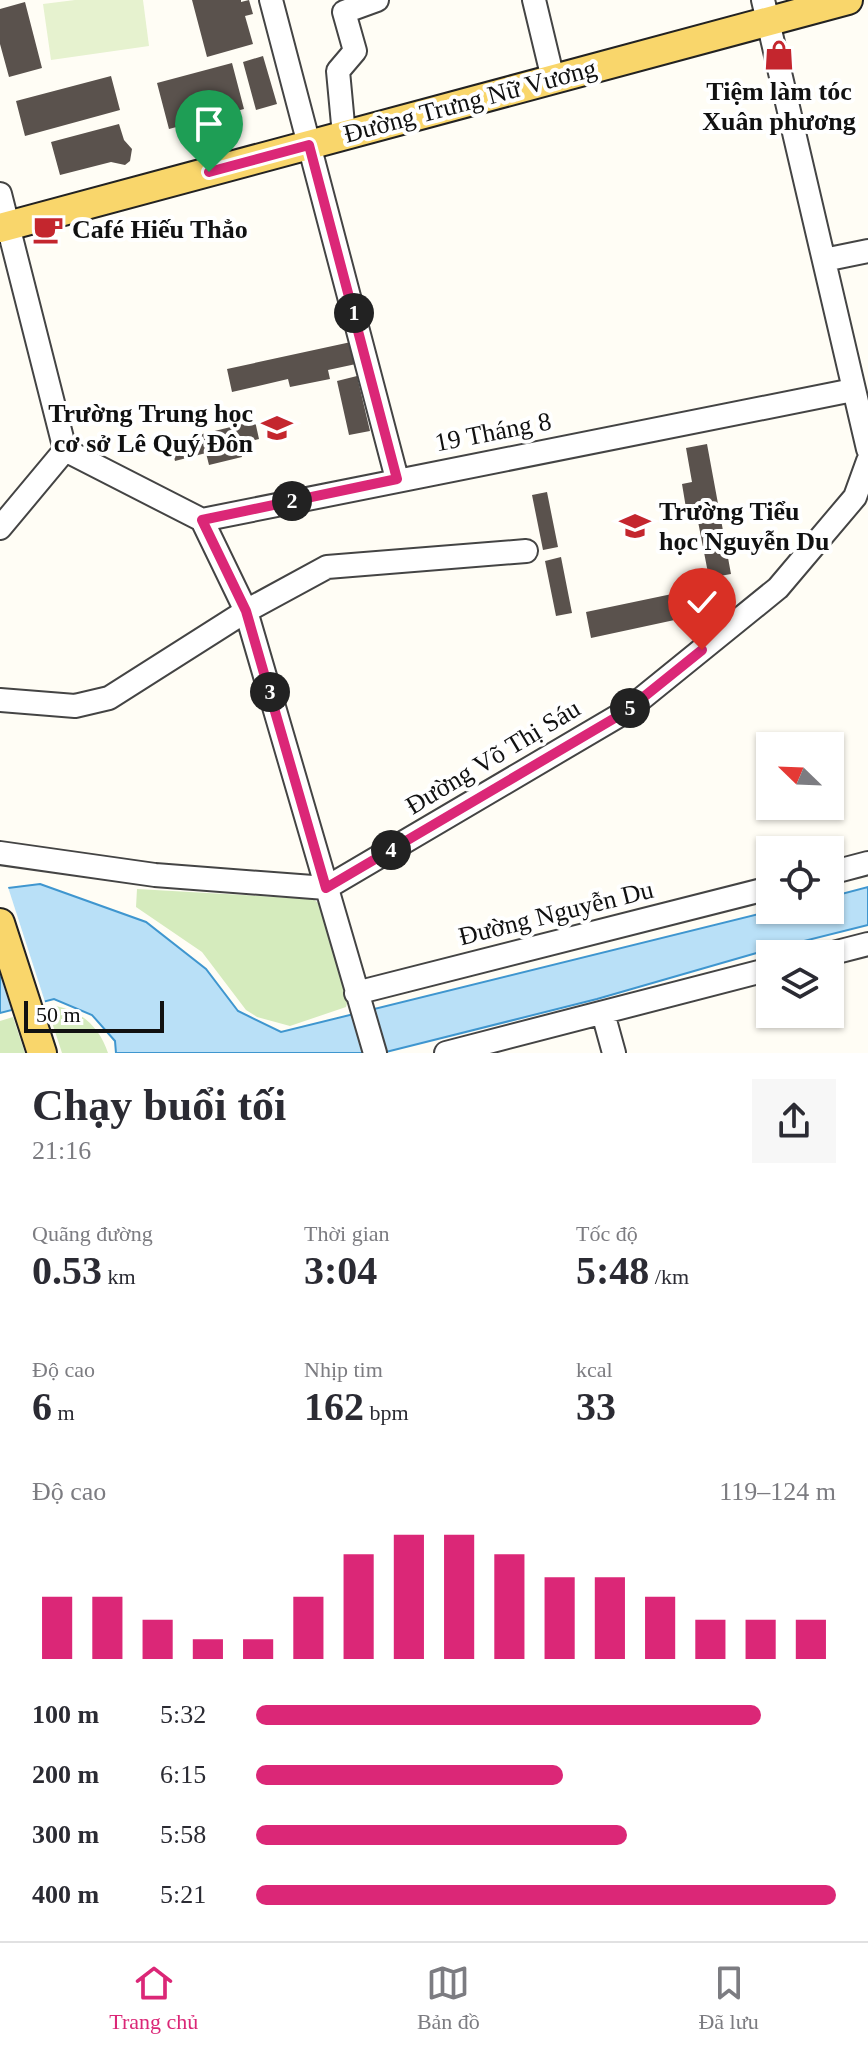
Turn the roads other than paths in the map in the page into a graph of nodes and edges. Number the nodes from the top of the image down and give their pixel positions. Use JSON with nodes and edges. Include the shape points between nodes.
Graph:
{"nodes":[{"id":1,"x":271,"y":0,"type":"edge"},
{"id":2,"x":377,"y":0,"type":"edge"},
{"id":3,"x":534,"y":0,"type":"edge"},
{"id":4,"x":848,"y":0,"type":"edge"},
{"id":5,"x":766,"y":11,"type":"edge"},
{"id":6,"x":553,"y":79,"type":"junction"},
{"id":7,"x":344,"y":135,"type":"junction"},
{"id":8,"x":309,"y":145,"type":"junction"},
{"id":9,"x":0,"y":194,"type":"edge"},
{"id":10,"x":4,"y":227,"type":"edge"},
{"id":11,"x":868,"y":251,"type":"edge"},
{"id":12,"x":824,"y":260,"type":"junction"},
{"id":13,"x":853,"y":390,"type":"junction"},
{"id":14,"x":868,"y":449,"type":"edge"},
{"id":15,"x":65,"y":450,"type":"junction"},
{"id":16,"x":868,"y":461,"type":"edge"},
{"id":17,"x":397,"y":479,"type":"junction"},
{"id":18,"x":202,"y":520,"type":"junction"},
{"id":19,"x":0,"y":528,"type":"edge"},
{"id":20,"x":526,"y":551,"type":"dead end"},
{"id":21,"x":246,"y":611,"type":"junction"},
{"id":22,"x":0,"y":700,"type":"edge"},
{"id":23,"x":0,"y":853,"type":"edge"},
{"id":24,"x":868,"y":863,"type":"edge"},
{"id":25,"x":844,"y":869,"type":"edge"},
{"id":26,"x":326,"y":888,"type":"junction"},
{"id":27,"x":756,"y":892,"type":"edge"},
{"id":28,"x":0,"y":923,"type":"edge"},
{"id":29,"x":868,"y":944,"type":"edge"},
{"id":30,"x":844,"y":950,"type":"edge"},
{"id":31,"x":756,"y":973,"type":"edge"},
{"id":32,"x":357,"y":996,"type":"junction"},
{"id":33,"x":603,"y":1013,"type":"junction"},
{"id":34,"x":39,"y":1040,"type":"edge"},
{"id":35,"x":375,"y":1053,"type":"edge"},
{"id":36,"x":446,"y":1053,"type":"edge"},
{"id":37,"x":614,"y":1053,"type":"edge"}],
"edges":[{"from":1,"to":8,"type":"street"},
{"from":2,"to":7,"type":"street","via":[[344,12],[355,51],[338,71]]},
{"from":3,"to":6,"type":"street"},
{"from":4,"to":5,"type":"main road","name":"Đường Trưng Nữ Vương"},
{"from":5,"to":6,"type":"main road","name":"Đường Trưng Nữ Vương"},
{"from":5,"to":12,"type":"street"},
{"from":6,"to":7,"type":"main road","name":"Đường Trưng Nữ Vương"},
{"from":7,"to":8,"type":"main road","name":"Đường Trưng Nữ Vương"},
{"from":8,"to":10,"type":"main road","name":"Đường Trưng Nữ Vương"},
{"from":8,"to":17,"type":"street"},
{"from":9,"to":10,"type":"street"},
{"from":10,"to":15,"type":"street"},
{"from":11,"to":12,"type":"street"},
{"from":12,"to":13,"type":"street"},
{"from":13,"to":14,"type":"street"},
{"from":13,"to":17,"type":"street","name":"19 Tháng 8"},
{"from":15,"to":18,"type":"street"},
{"from":15,"to":19,"type":"street"},
{"from":16,"to":26,"type":"street","name":"Đường Võ Thị Sáu","via":[[855,497],[778,588],[625,712]]},
{"from":17,"to":18,"type":"street","name":"19 Tháng 8"},
{"from":18,"to":21,"type":"street"},
{"from":20,"to":21,"type":"street","via":[[327,567]]},
{"from":21,"to":22,"type":"street","via":[[109,698],[75,706]]},
{"from":21,"to":26,"type":"street"},
{"from":23,"to":26,"type":"street","via":[[155,875]]},
{"from":24,"to":25,"type":"street"},
{"from":26,"to":32,"type":"street"},
{"from":27,"to":32,"type":"street","name":"Đường Nguyễn Du"},
{"from":28,"to":34,"type":"main road"},
{"from":29,"to":30,"type":"street"},
{"from":31,"to":33,"type":"street"},
{"from":32,"to":35,"type":"street"},
{"from":33,"to":36,"type":"street"},
{"from":33,"to":37,"type":"street"}]}
